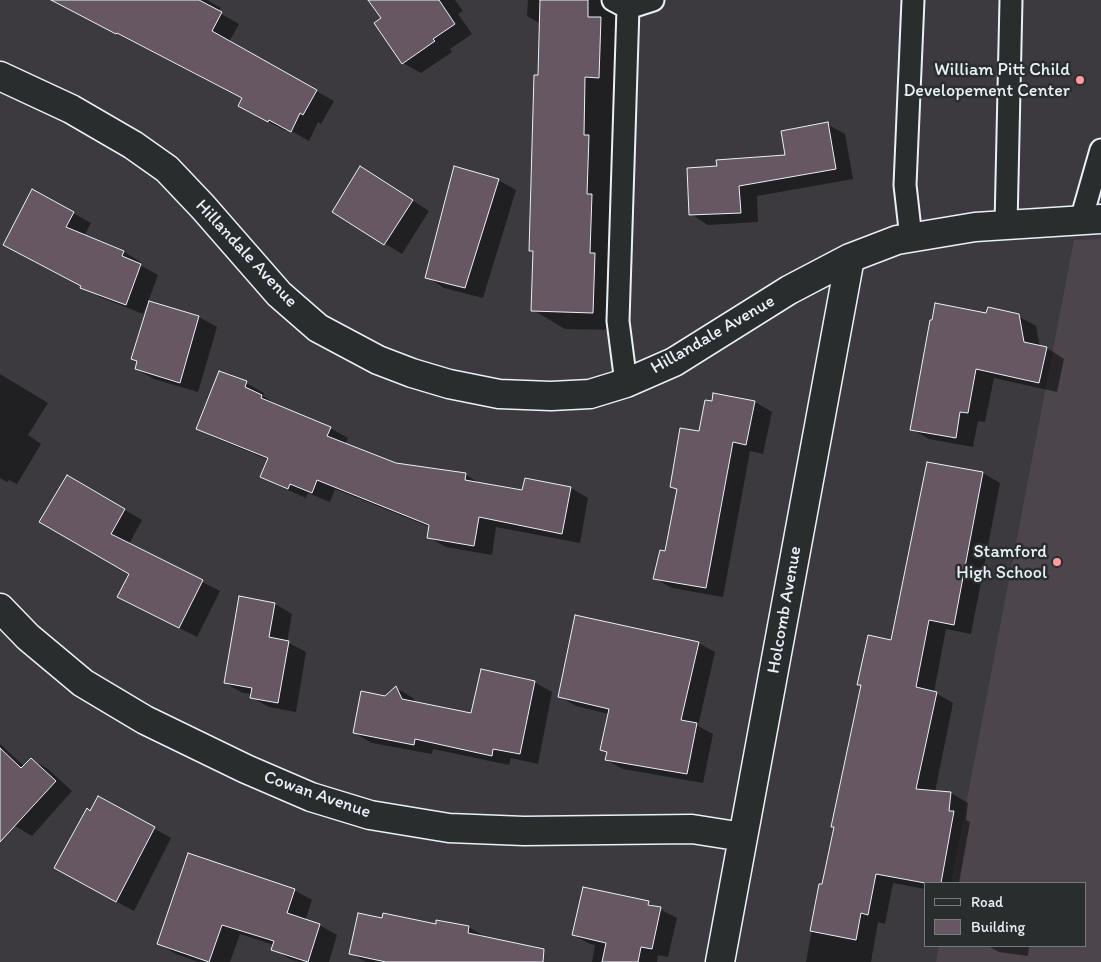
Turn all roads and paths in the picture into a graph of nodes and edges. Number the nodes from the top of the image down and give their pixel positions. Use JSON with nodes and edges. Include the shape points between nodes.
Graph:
{"nodes":[{"id":1,"x":653,"y":0,"type":"edge"},
{"id":2,"x":913,"y":0,"type":"edge"},
{"id":3,"x":1010,"y":0,"type":"edge"},
{"id":4,"x":621,"y":4,"type":"edge"},
{"id":5,"x":0,"y":76,"type":"edge"},
{"id":6,"x":1101,"y":150,"type":"edge"},
{"id":7,"x":1091,"y":220,"type":"edge"},
{"id":8,"x":1006,"y":225,"type":"junction"},
{"id":9,"x":911,"y":238,"type":"junction"},
{"id":10,"x":850,"y":258,"type":"junction"},
{"id":11,"x":626,"y":383,"type":"junction"},
{"id":12,"x":0,"y":608,"type":"edge"},
{"id":13,"x":743,"y":837,"type":"junction"},
{"id":14,"x":720,"y":962,"type":"edge"}],
"edges":[{"from":1,"to":4,"type":"lane"},
{"from":2,"to":9,"type":"lane","via":[[905,185]]},
{"from":3,"to":8,"type":"lane"},
{"from":4,"to":11,"type":"lane","via":[[618,322]]},
{"from":5,"to":11,"type":"street","name":"Hillandale Avenue","via":[[71,109],[133,145],[166,169],[280,294],[318,328],[378,360],[448,384],[499,394],[590,394]]},
{"from":6,"to":7,"type":"lane"},
{"from":7,"to":8,"type":"street","name":"Hillandale Avenue"},
{"from":8,"to":9,"type":"street","name":"Hillandale Avenue"},
{"from":9,"to":10,"type":"street","name":"Hillandale Avenue"},
{"from":10,"to":11,"type":"street","name":"Hillandale Avenue","via":[[789,290],[674,362]]},
{"from":10,"to":13,"type":"street","name":"Holcomb Avenue"},
{"from":12,"to":13,"type":"street","name":"Cowan Avenue","via":[[28,637],[83,683],[145,720],[311,797],[370,815],[449,828],[524,831],[692,829]]},
{"from":13,"to":14,"type":"street","name":"Holcomb Avenue"}]}
